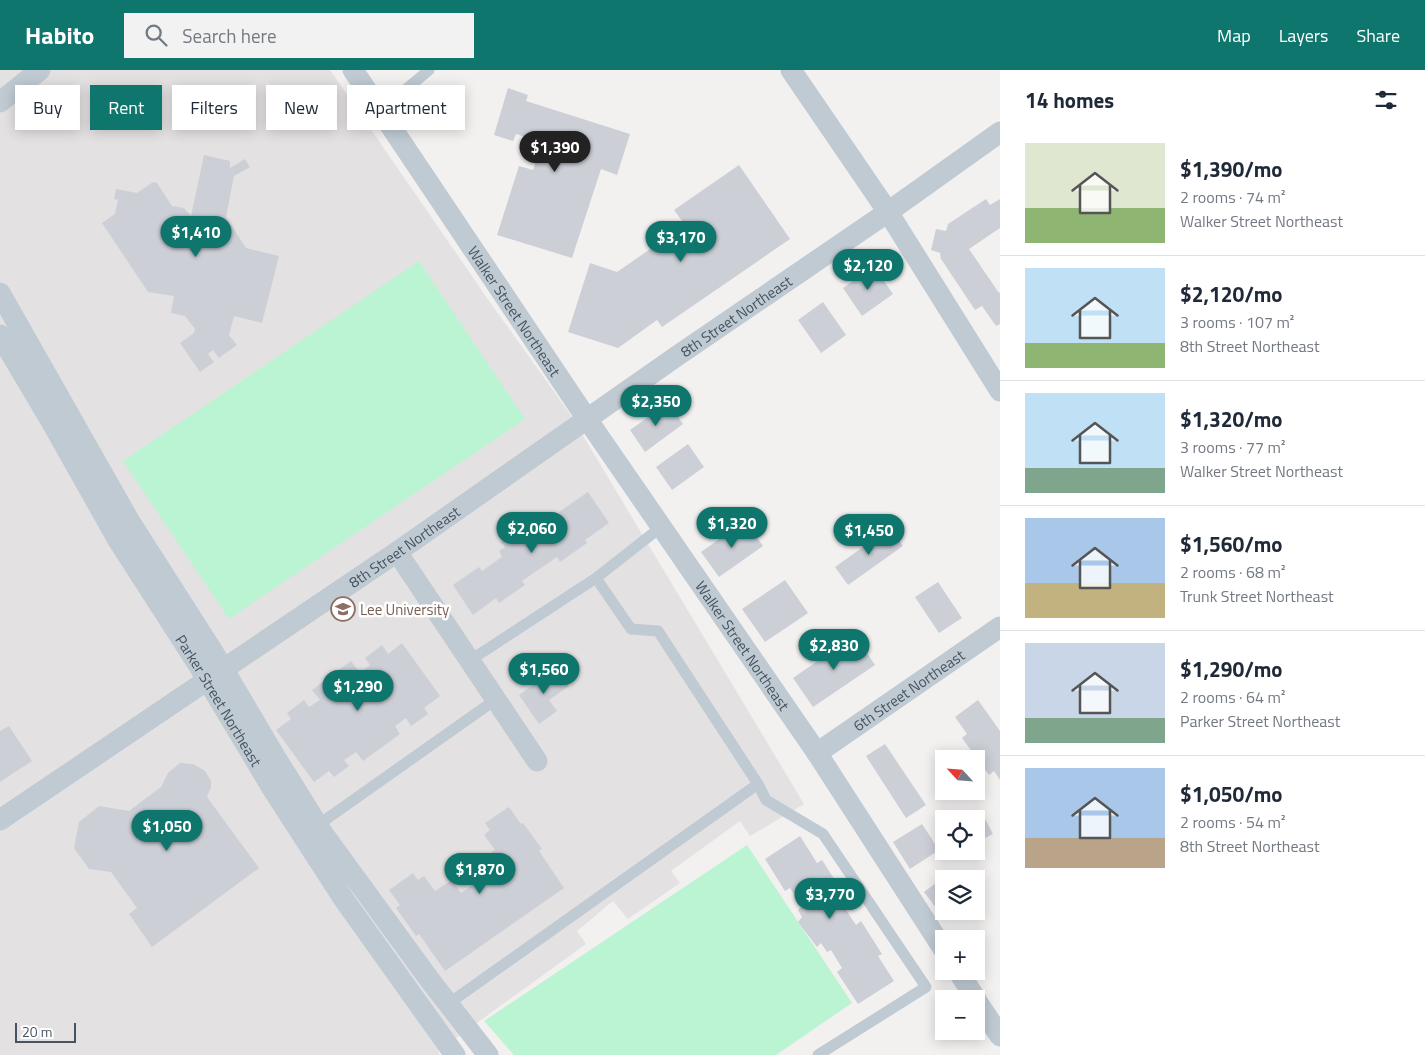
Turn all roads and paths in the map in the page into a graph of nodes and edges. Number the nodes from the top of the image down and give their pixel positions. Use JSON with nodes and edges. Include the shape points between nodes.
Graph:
{"nodes":[{"id":1,"x":40,"y":70,"type":"edge"},
{"id":2,"x":353,"y":70,"type":"edge"},
{"id":3,"x":429,"y":70,"type":"edge"},
{"id":4,"x":791,"y":70,"type":"edge"},
{"id":5,"x":363,"y":85,"type":"edge"},
{"id":6,"x":411,"y":85,"type":"edge"},
{"id":7,"x":0,"y":102,"type":"edge"},
{"id":8,"x":393,"y":130,"type":"edge"},
{"id":9,"x":1000,"y":132,"type":"edge"},
{"id":10,"x":888,"y":212,"type":"junction"},
{"id":11,"x":0,"y":293,"type":"edge"},
{"id":12,"x":0,"y":335,"type":"edge"},
{"id":13,"x":1000,"y":391,"type":"edge"},
{"id":14,"x":587,"y":419,"type":"junction"},
{"id":15,"x":661,"y":527,"type":"junction"},
{"id":16,"x":397,"y":552,"type":"junction"},
{"id":17,"x":596,"y":578,"type":"junction"},
{"id":18,"x":1000,"y":627,"type":"edge"},
{"id":19,"x":469,"y":661,"type":"junction"},
{"id":20,"x":215,"y":674,"type":"junction"},
{"id":21,"x":495,"y":700,"type":"junction"},
{"id":22,"x":816,"y":753,"type":"junction"},
{"id":23,"x":537,"y":760,"type":"dead end"},
{"id":24,"x":758,"y":784,"type":"junction"},
{"id":25,"x":0,"y":820,"type":"edge"},
{"id":26,"x":318,"y":825,"type":"junction"},
{"id":27,"x":935,"y":936,"type":"edge"},
{"id":28,"x":448,"y":1004,"type":"junction"},
{"id":29,"x":985,"y":1013,"type":"edge"},
{"id":30,"x":1000,"y":1036,"type":"edge"},
{"id":31,"x":455,"y":1055,"type":"edge"},
{"id":32,"x":488,"y":1055,"type":"edge"},
{"id":33,"x":818,"y":1055,"type":"edge"}],
"edges":[{"from":1,"to":7,"type":"street"},
{"from":2,"to":5,"type":"street","name":"Walker Street Northeast"},
{"from":3,"to":6,"type":"lane"},
{"from":4,"to":10,"type":"street"},
{"from":8,"to":14,"type":"street","name":"Walker Street Northeast"},
{"from":9,"to":10,"type":"street","name":"8th Street Northeast"},
{"from":10,"to":13,"type":"street"},
{"from":10,"to":14,"type":"street","name":"8th Street Northeast"},
{"from":11,"to":20,"type":"street","name":"Parker Street Northeast"},
{"from":12,"to":20,"type":"street","name":"Parker Street Northeast","via":[[118,540]]},
{"from":14,"to":15,"type":"street","name":"Walker Street Northeast"},
{"from":14,"to":16,"type":"street","name":"8th Street Northeast"},
{"from":15,"to":17,"type":"lane"},
{"from":15,"to":22,"type":"street","name":"Walker Street Northeast"},
{"from":16,"to":19,"type":"street"},
{"from":16,"to":20,"type":"street","name":"8th Street Northeast"},
{"from":17,"to":19,"type":"lane"},
{"from":17,"to":24,"type":"lane","via":[[631,629],[658,631]]},
{"from":18,"to":22,"type":"street","name":"6th Street Northeast"},
{"from":19,"to":21,"type":"street"},
{"from":20,"to":25,"type":"street","name":"8th Street Northeast"},
{"from":20,"to":26,"type":"street","name":"Parker Street Northeast","via":[[276,758]]},
{"from":20,"to":31,"type":"street","name":"Parker Street Northeast","via":[[272,788],[345,901]]},
{"from":21,"to":23,"type":"street"},
{"from":21,"to":26,"type":"lane"},
{"from":22,"to":27,"type":"street","name":"Walker Street Northeast"},
{"from":24,"to":28,"type":"lane"},
{"from":24,"to":33,"type":"lane","via":[[766,800],[823,834],[926,987]]},
{"from":26,"to":28,"type":"street","name":"Parker Street Northeast"},
{"from":28,"to":32,"type":"street","name":"Parker Street Northeast"},
{"from":29,"to":30,"type":"street"}]}
